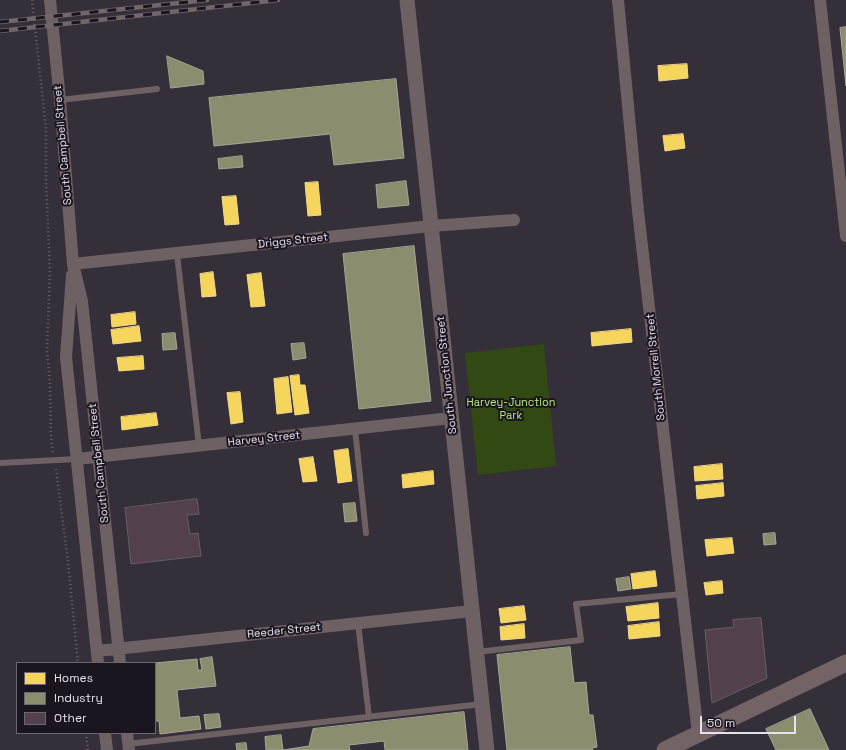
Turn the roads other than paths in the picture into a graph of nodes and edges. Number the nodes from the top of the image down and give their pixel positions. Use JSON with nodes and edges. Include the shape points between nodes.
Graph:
{"nodes":[{"id":1,"x":50,"y":0,"type":"edge"},
{"id":2,"x":407,"y":0,"type":"edge"},
{"id":3,"x":618,"y":0,"type":"edge"},
{"id":4,"x":820,"y":0,"type":"edge"},
{"id":5,"x":157,"y":90,"type":"dead end"},
{"id":6,"x":60,"y":100,"type":"junction"},
{"id":7,"x":514,"y":220,"type":"dead end"},
{"id":8,"x":431,"y":226,"type":"junction"},
{"id":9,"x":846,"y":236,"type":"edge"},
{"id":10,"x":177,"y":254,"type":"junction"},
{"id":11,"x":73,"y":264,"type":"junction"},
{"id":12,"x":451,"y":418,"type":"junction"},
{"id":13,"x":355,"y":429,"type":"junction"},
{"id":14,"x":199,"y":446,"type":"junction"},
{"id":15,"x":98,"y":457,"type":"junction"},
{"id":16,"x":77,"y":459,"type":"junction"},
{"id":17,"x":0,"y":463,"type":"edge"},
{"id":18,"x":366,"y":533,"type":"dead end"},
{"id":19,"x":682,"y":594,"type":"junction"},
{"id":20,"x":472,"y":611,"type":"junction"},
{"id":21,"x":358,"y":623,"type":"junction"},
{"id":22,"x":118,"y":649,"type":"junction"},
{"id":23,"x":476,"y":652,"type":"junction"},
{"id":24,"x":97,"y":657,"type":"edge"},
{"id":25,"x":120,"y":662,"type":"edge"},
{"id":26,"x":846,"y":663,"type":"edge"},
{"id":27,"x":482,"y":704,"type":"junction"},
{"id":28,"x":369,"y":717,"type":"junction"},
{"id":29,"x":105,"y":734,"type":"edge"},
{"id":30,"x":698,"y":734,"type":"junction"},
{"id":31,"x":128,"y":742,"type":"edge"},
{"id":32,"x":107,"y":750,"type":"edge"},
{"id":33,"x":487,"y":750,"type":"edge"},
{"id":34,"x":665,"y":750,"type":"edge"}],
"edges":[{"from":1,"to":6,"type":"street","name":"South Campbell Street"},
{"from":2,"to":8,"type":"street","name":"South Junction Street"},
{"from":3,"to":19,"type":"street","name":"South Morrell Street","via":[[638,211]]},
{"from":4,"to":9,"type":"street"},
{"from":5,"to":6,"type":"lane"},
{"from":6,"to":11,"type":"street","name":"South Campbell Street"},
{"from":7,"to":8,"type":"street","name":"Driggs Street"},
{"from":8,"to":10,"type":"street","name":"Driggs Street"},
{"from":8,"to":12,"type":"street","name":"South Junction Street"},
{"from":10,"to":11,"type":"street","name":"Driggs Street"},
{"from":10,"to":14,"type":"lane"},
{"from":11,"to":15,"type":"street","name":"South Campbell Street","via":[[82,301]]},
{"from":11,"to":16,"type":"street","name":"South Campbell Street","via":[[66,357]]},
{"from":12,"to":13,"type":"street","name":"Harvey Street"},
{"from":12,"to":20,"type":"street","name":"South Junction Street"},
{"from":13,"to":14,"type":"street","name":"Harvey Street"},
{"from":13,"to":18,"type":"lane"},
{"from":14,"to":15,"type":"street","name":"Harvey Street"},
{"from":15,"to":16,"type":"street","name":"Harvey Street"},
{"from":15,"to":22,"type":"street","name":"South Campbell Street"},
{"from":16,"to":17,"type":"lane"},
{"from":16,"to":24,"type":"street","name":"South Campbell Street"},
{"from":19,"to":23,"type":"lane","via":[[576,604],[581,640]]},
{"from":19,"to":30,"type":"street","name":"South Morrell Street"},
{"from":20,"to":21,"type":"street","name":"Reeder Street"},
{"from":20,"to":23,"type":"street","name":"South Junction Street"},
{"from":21,"to":22,"type":"street","name":"Reeder Street"},
{"from":21,"to":28,"type":"lane"},
{"from":22,"to":24,"type":"street","name":"Reeder Street"},
{"from":22,"to":25,"type":"street","name":"South Campbell Street"},
{"from":23,"to":27,"type":"street","name":"South Junction Street"},
{"from":26,"to":30,"type":"main road"},
{"from":27,"to":28,"type":"lane"},
{"from":27,"to":33,"type":"street","name":"South Junction Street"},
{"from":28,"to":31,"type":"lane"},
{"from":29,"to":32,"type":"street"},
{"from":30,"to":34,"type":"main road"}]}
